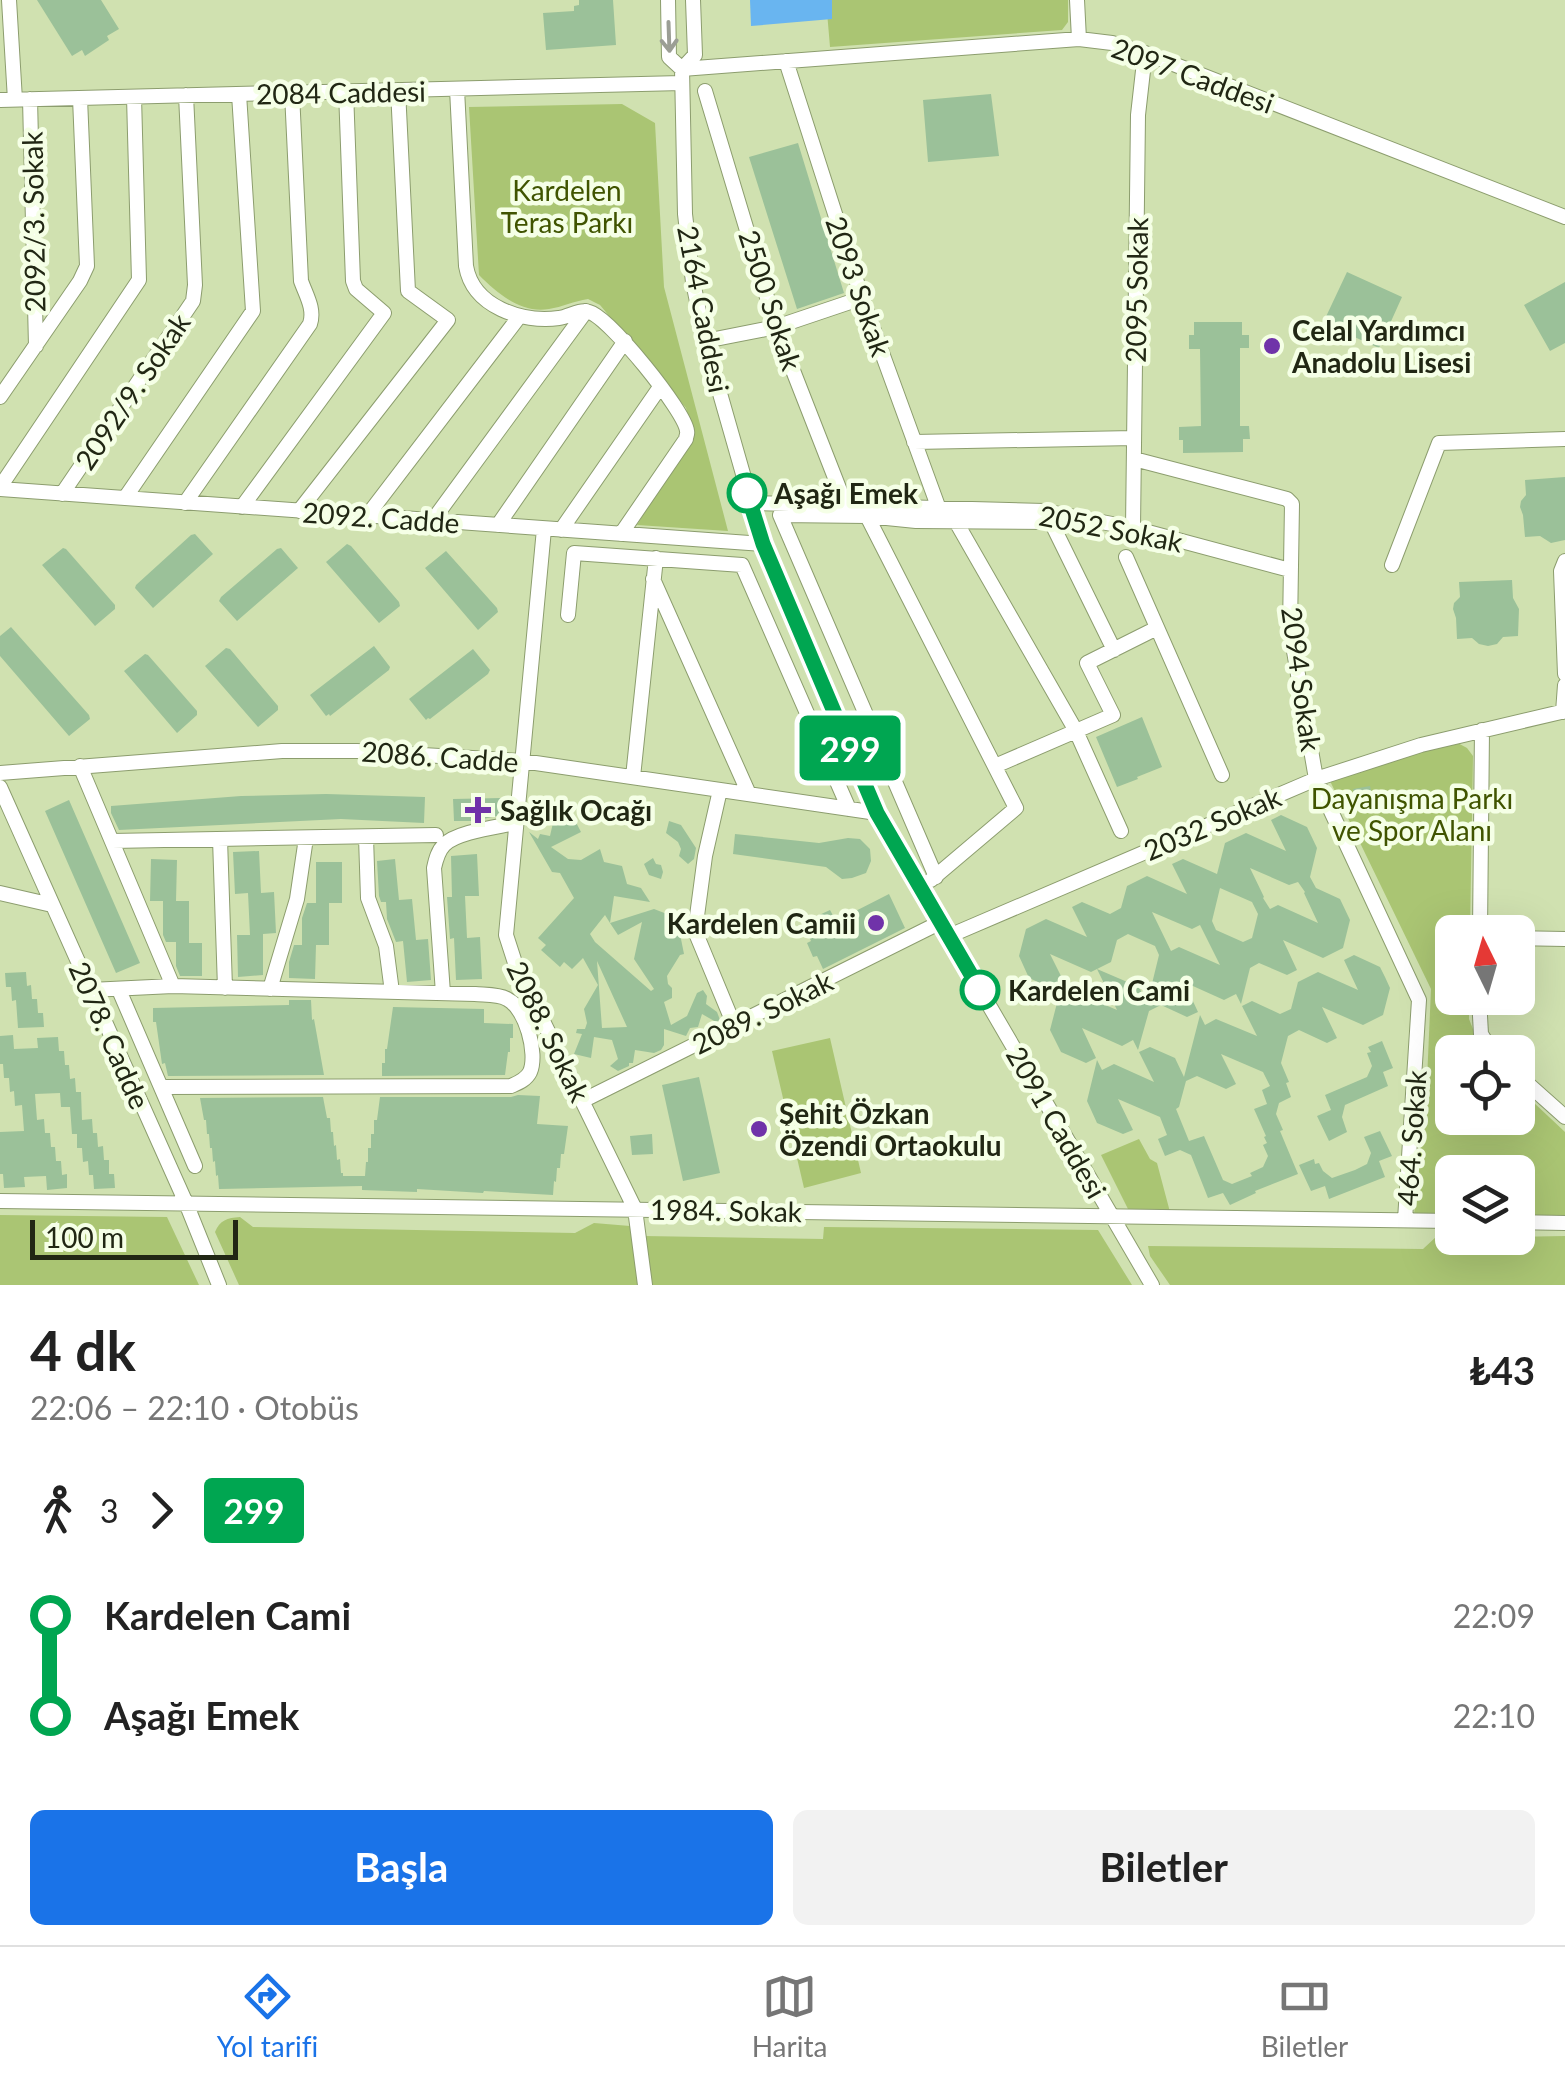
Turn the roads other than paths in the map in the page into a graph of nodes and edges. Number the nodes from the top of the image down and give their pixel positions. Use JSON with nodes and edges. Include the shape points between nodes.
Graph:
{"nodes":[{"id":1,"x":9,"y":0,"type":"edge"},
{"id":2,"x":668,"y":0,"type":"edge"},
{"id":3,"x":694,"y":0,"type":"edge"},
{"id":4,"x":1077,"y":0,"type":"edge"},
{"id":5,"x":1078,"y":39,"type":"junction"},
{"id":6,"x":1144,"y":53,"type":"junction"},
{"id":7,"x":786,"y":61,"type":"junction"},
{"id":8,"x":682,"y":76,"type":"junction"},
{"id":9,"x":456,"y":89,"type":"junction"},
{"id":10,"x":398,"y":90,"type":"junction"},
{"id":11,"x":705,"y":91,"type":"dead end"},
{"id":12,"x":346,"y":92,"type":"junction"},
{"id":13,"x":292,"y":93,"type":"junction"},
{"id":14,"x":239,"y":94,"type":"junction"},
{"id":15,"x":186,"y":95,"type":"junction"},
{"id":16,"x":134,"y":97,"type":"junction"},
{"id":17,"x":80,"y":98,"type":"junction"},
{"id":18,"x":15,"y":100,"type":"edge"},
{"id":19,"x":1565,"y":217,"type":"edge"},
{"id":20,"x":862,"y":298,"type":"junction"},
{"id":21,"x":586,"y":311,"type":"junction"},
{"id":22,"x":518,"y":317,"type":"junction"},
{"id":23,"x":776,"y":327,"type":"junction"},
{"id":24,"x":625,"y":341,"type":"junction"},
{"id":25,"x":705,"y":341,"type":"junction"},
{"id":26,"x":36,"y":346,"type":"junction"},
{"id":27,"x":660,"y":387,"type":"junction"},
{"id":28,"x":0,"y":398,"type":"edge"},
{"id":29,"x":1134,"y":438,"type":"junction"},
{"id":30,"x":1565,"y":439,"type":"edge"},
{"id":31,"x":914,"y":442,"type":"junction"},
{"id":32,"x":1134,"y":460,"type":"junction"},
{"id":33,"x":0,"y":488,"type":"edge"},
{"id":34,"x":62,"y":494,"type":"junction"},
{"id":35,"x":125,"y":498,"type":"junction"},
{"id":36,"x":185,"y":502,"type":"junction"},
{"id":37,"x":750,"y":504,"type":"junction"},
{"id":38,"x":242,"y":506,"type":"junction"},
{"id":39,"x":846,"y":506,"type":"junction"},
{"id":40,"x":939,"y":508,"type":"junction"},
{"id":41,"x":299,"y":511,"type":"junction"},
{"id":42,"x":367,"y":516,"type":"junction"},
{"id":43,"x":868,"y":516,"type":"junction"},
{"id":44,"x":433,"y":520,"type":"junction"},
{"id":45,"x":955,"y":520,"type":"junction"},
{"id":46,"x":498,"y":525,"type":"junction"},
{"id":47,"x":544,"y":528,"type":"junction"},
{"id":48,"x":1133,"y":528,"type":"junction"},
{"id":49,"x":561,"y":530,"type":"junction"},
{"id":50,"x":621,"y":534,"type":"junction"},
{"id":51,"x":763,"y":544,"type":"junction"},
{"id":52,"x":656,"y":558,"type":"junction"},
{"id":53,"x":1126,"y":558,"type":"dead end"},
{"id":54,"x":1565,"y":561,"type":"edge"},
{"id":55,"x":1392,"y":565,"type":"dead end"},
{"id":56,"x":1290,"y":570,"type":"junction"},
{"id":57,"x":653,"y":579,"type":"junction"},
{"id":58,"x":568,"y":615,"type":"dead end"},
{"id":59,"x":1157,"y":628,"type":"junction"},
{"id":60,"x":1114,"y":650,"type":"junction"},
{"id":61,"x":1565,"y":674,"type":"edge"},
{"id":62,"x":1565,"y":685,"type":"edge"},
{"id":63,"x":1564,"y":712,"type":"edge"},
{"id":64,"x":1482,"y":730,"type":"junction"},
{"id":65,"x":1076,"y":731,"type":"junction"},
{"id":66,"x":522,"y":761,"type":"junction"},
{"id":67,"x":80,"y":766,"type":"junction"},
{"id":68,"x":995,"y":766,"type":"junction"},
{"id":69,"x":0,"y":773,"type":"edge"},
{"id":70,"x":1222,"y":775,"type":"dead end"},
{"id":71,"x":633,"y":777,"type":"junction"},
{"id":72,"x":1316,"y":779,"type":"junction"},
{"id":73,"x":0,"y":786,"type":"edge"},
{"id":74,"x":720,"y":790,"type":"junction"},
{"id":75,"x":749,"y":794,"type":"junction"},
{"id":76,"x":849,"y":808,"type":"junction"},
{"id":77,"x":877,"y":813,"type":"junction"},
{"id":78,"x":516,"y":823,"type":"junction"},
{"id":79,"x":1121,"y":831,"type":"dead end"},
{"id":80,"x":436,"y":836,"type":"dead end"},
{"id":81,"x":366,"y":837,"type":"junction"},
{"id":82,"x":306,"y":838,"type":"junction"},
{"id":83,"x":220,"y":839,"type":"junction"},
{"id":84,"x":112,"y":840,"type":"junction"},
{"id":85,"x":936,"y":877,"type":"junction"},
{"id":86,"x":920,"y":887,"type":"junction"},
{"id":87,"x":0,"y":893,"type":"edge"},
{"id":88,"x":52,"y":905,"type":"junction"},
{"id":89,"x":1480,"y":915,"type":"edge"},
{"id":90,"x":945,"y":929,"type":"junction"},
{"id":91,"x":1535,"y":938,"type":"edge"},
{"id":92,"x":1565,"y":939,"type":"edge"},
{"id":93,"x":173,"y":986,"type":"junction"},
{"id":94,"x":224,"y":988,"type":"junction"},
{"id":95,"x":270,"y":989,"type":"junction"},
{"id":96,"x":90,"y":990,"type":"junction"},
{"id":97,"x":118,"y":990,"type":"junction"},
{"id":98,"x":392,"y":992,"type":"junction"},
{"id":99,"x":443,"y":993,"type":"junction"},
{"id":100,"x":734,"y":1025,"type":"junction"},
{"id":101,"x":161,"y":1087,"type":"junction"},
{"id":102,"x":1535,"y":1090,"type":"edge"},
{"id":103,"x":582,"y":1101,"type":"junction"},
{"id":104,"x":1565,"y":1118,"type":"edge"},
{"id":105,"x":195,"y":1166,"type":"dead end"},
{"id":106,"x":0,"y":1200,"type":"edge"},
{"id":107,"x":186,"y":1203,"type":"junction"},
{"id":108,"x":635,"y":1209,"type":"junction"},
{"id":109,"x":1112,"y":1216,"type":"junction"},
{"id":110,"x":1405,"y":1220,"type":"junction"},
{"id":111,"x":1435,"y":1221,"type":"edge"},
{"id":112,"x":1535,"y":1222,"type":"edge"},
{"id":113,"x":1565,"y":1223,"type":"edge"},
{"id":114,"x":219,"y":1285,"type":"edge"},
{"id":115,"x":644,"y":1285,"type":"edge"},
{"id":116,"x":1152,"y":1285,"type":"edge"}],
"edges":[{"from":1,"to":18,"type":"street","name":"2092/3. Sokak"},
{"from":2,"to":8,"type":"street","one_way":true,"via":[[670,57]]},
{"from":3,"to":8,"type":"street","via":[[695,55]]},
{"from":4,"to":5,"type":"street"},
{"from":5,"to":6,"type":"street","name":"2097 Caddesi"},
{"from":5,"to":7,"type":"street","name":"2097 Caddesi"},
{"from":6,"to":19,"type":"street","name":"2097 Caddesi"},
{"from":6,"to":29,"type":"street","name":"2095 Sokak"},
{"from":7,"to":8,"type":"street","name":"2097 Caddesi"},
{"from":7,"to":20,"type":"street","name":"2093 Sokak"},
{"from":8,"to":9,"type":"street","name":"2084 Caddesi"},
{"from":8,"to":25,"type":"street","name":"2164 Caddesi","via":[[688,247]]},
{"from":9,"to":10,"type":"street","name":"2084 Caddesi"},
{"from":9,"to":22,"type":"street","via":[[467,274],[483,297]]},
{"from":10,"to":12,"type":"street","name":"2084 Caddesi"},
{"from":10,"to":41,"type":"street","via":[[408,291],[448,320]]},
{"from":11,"to":23,"type":"street","name":"2500 Sokak"},
{"from":12,"to":13,"type":"street","name":"2084 Caddesi"},
{"from":12,"to":38,"type":"street","via":[[354,286],[384,314]]},
{"from":13,"to":14,"type":"street","name":"2084 Caddesi"},
{"from":13,"to":36,"type":"street","via":[[301,280],[310,324]]},
{"from":14,"to":15,"type":"street","name":"2084 Caddesi"},
{"from":14,"to":35,"type":"street","via":[[252,314]]},
{"from":15,"to":16,"type":"street","name":"2084 Caddesi"},
{"from":15,"to":34,"type":"street","name":"2092/9. Sokak","via":[[191,304]]},
{"from":16,"to":17,"type":"street","name":"2084 Caddesi"},
{"from":16,"to":33,"type":"street","via":[[139,280]]},
{"from":17,"to":18,"type":"street","name":"2084 Caddesi"},
{"from":17,"to":26,"type":"street","via":[[88,260]]},
{"from":18,"to":26,"type":"street","name":"2092/3. Sokak"},
{"from":20,"to":23,"type":"street"},
{"from":20,"to":31,"type":"street","name":"2093 Sokak"},
{"from":21,"to":22,"type":"street"},
{"from":21,"to":24,"type":"street"},
{"from":21,"to":44,"type":"street"},
{"from":22,"to":42,"type":"street"},
{"from":23,"to":25,"type":"street"},
{"from":23,"to":39,"type":"street","name":"2500 Sokak"},
{"from":24,"to":27,"type":"street"},
{"from":24,"to":46,"type":"street"},
{"from":25,"to":37,"type":"street","name":"2164 Caddesi"},
{"from":26,"to":28,"type":"street"},
{"from":27,"to":49,"type":"street"},
{"from":27,"to":50,"type":"street","via":[[688,433]]},
{"from":29,"to":31,"type":"street"},
{"from":29,"to":32,"type":"street","name":"2095 Sokak"},
{"from":30,"to":55,"type":"street","via":[[1440,443]]},
{"from":31,"to":40,"type":"street","name":"2093 Sokak"},
{"from":32,"to":48,"type":"street","name":"2095 Sokak"},
{"from":32,"to":56,"type":"street","name":"2094 Sokak","via":[[1287,499],[1294,510]]},
{"from":33,"to":34,"type":"street","name":"2092. Cadde"},
{"from":34,"to":35,"type":"street","name":"2092. Cadde"},
{"from":35,"to":36,"type":"street","name":"2092. Cadde"},
{"from":36,"to":38,"type":"street","name":"2092. Cadde"},
{"from":37,"to":39,"type":"street","name":"2052 Sokak"},
{"from":37,"to":51,"type":"street","name":"2164 Caddesi"},
{"from":38,"to":41,"type":"street","name":"2092. Cadde"},
{"from":39,"to":40,"type":"street","name":"2052 Sokak"},
{"from":40,"to":48,"type":"street","name":"2052 Sokak","via":[[1044,511]]},
{"from":41,"to":42,"type":"street","name":"2092. Cadde"},
{"from":42,"to":44,"type":"street","name":"2092. Cadde"},
{"from":43,"to":45,"type":"street"},
{"from":43,"to":68,"type":"street"},
{"from":43,"to":85,"type":"street","via":[[780,515]]},
{"from":44,"to":46,"type":"street","name":"2092. Cadde"},
{"from":45,"to":60,"type":"street","via":[[1052,522]]},
{"from":45,"to":65,"type":"street"},
{"from":46,"to":47,"type":"street","name":"2092. Cadde"},
{"from":47,"to":49,"type":"street","name":"2092. Cadde"},
{"from":47,"to":66,"type":"street","name":"2088. Sokak"},
{"from":48,"to":56,"type":"street","name":"2052 Sokak"},
{"from":49,"to":50,"type":"street","name":"2092. Cadde"},
{"from":50,"to":51,"type":"street","name":"2092. Cadde"},
{"from":51,"to":77,"type":"street","name":"2091 Caddesi"},
{"from":52,"to":57,"type":"street"},
{"from":52,"to":58,"type":"street","via":[[574,553]]},
{"from":52,"to":76,"type":"street","via":[[742,565]]},
{"from":53,"to":59,"type":"street"},
{"from":54,"to":61,"type":"street"},
{"from":56,"to":72,"type":"street","name":"2094 Sokak","via":[[1290,628]]},
{"from":57,"to":71,"type":"street"},
{"from":57,"to":75,"type":"street"},
{"from":59,"to":60,"type":"street"},
{"from":59,"to":70,"type":"street"},
{"from":60,"to":65,"type":"street","via":[[1086,663],[1112,715]]},
{"from":62,"to":63,"type":"street"},
{"from":63,"to":64,"type":"street","name":"2032 Sokak"},
{"from":64,"to":72,"type":"street","name":"2032 Sokak"},
{"from":64,"to":89,"type":"street"},
{"from":65,"to":68,"type":"street"},
{"from":65,"to":79,"type":"street"},
{"from":66,"to":67,"type":"street","name":"2086. Cadde","via":[[320,750]]},
{"from":66,"to":71,"type":"street","name":"2086. Cadde"},
{"from":66,"to":78,"type":"street","name":"2088. Sokak"},
{"from":67,"to":69,"type":"street","name":"2086. Cadde"},
{"from":67,"to":84,"type":"street"},
{"from":68,"to":85,"type":"street","via":[[1016,808]]},
{"from":71,"to":74,"type":"street","name":"2086. Cadde"},
{"from":72,"to":90,"type":"street","name":"2032 Sokak"},
{"from":72,"to":110,"type":"street","name":"464. Sokak","via":[[1419,1000]]},
{"from":73,"to":88,"type":"street","name":"2078. Cadde"},
{"from":74,"to":75,"type":"street","name":"2086. Cadde"},
{"from":74,"to":100,"type":"street","via":[[695,931]]},
{"from":75,"to":76,"type":"street","name":"2086. Cadde"},
{"from":76,"to":77,"type":"street","name":"2086. Cadde"},
{"from":77,"to":86,"type":"street","name":"2091 Caddesi"},
{"from":78,"to":99,"type":"street","via":[[454,838],[436,856]]},
{"from":78,"to":103,"type":"street","name":"2088. Sokak","via":[[509,947]]},
{"from":80,"to":81,"type":"street"},
{"from":81,"to":82,"type":"street"},
{"from":81,"to":98,"type":"street","via":[[368,898],[386,946]]},
{"from":82,"to":83,"type":"street"},
{"from":82,"to":95,"type":"street","via":[[297,899]]},
{"from":83,"to":84,"type":"street"},
{"from":83,"to":94,"type":"street"},
{"from":84,"to":93,"type":"street"},
{"from":85,"to":86,"type":"street"},
{"from":86,"to":90,"type":"street","name":"2091 Caddesi"},
{"from":87,"to":88,"type":"street"},
{"from":88,"to":96,"type":"street","name":"2078. Cadde"},
{"from":90,"to":100,"type":"street","name":"2089. Sokak"},
{"from":90,"to":109,"type":"street","name":"2091 Caddesi"},
{"from":91,"to":92,"type":"street"},
{"from":93,"to":94,"type":"street"},
{"from":93,"to":97,"type":"street"},
{"from":94,"to":95,"type":"street"},
{"from":95,"to":98,"type":"street"},
{"from":96,"to":97,"type":"street"},
{"from":96,"to":107,"type":"street","name":"2078. Cadde"},
{"from":97,"to":101,"type":"street"},
{"from":98,"to":99,"type":"street"},
{"from":99,"to":101,"type":"street","via":[[507,998],[518,1009],[530,1034],[532,1069],[525,1079],[511,1086]]},
{"from":100,"to":103,"type":"street","name":"2089. Sokak"},
{"from":101,"to":105,"type":"street"},
{"from":102,"to":104,"type":"street"},
{"from":103,"to":108,"type":"street","name":"2088. Sokak"},
{"from":106,"to":107,"type":"street","name":"1984. Sokak"},
{"from":107,"to":108,"type":"street","name":"1984. Sokak"},
{"from":107,"to":114,"type":"street","name":"2078. Cadde"},
{"from":108,"to":109,"type":"street","name":"1984. Sokak"},
{"from":108,"to":115,"type":"street","name":"2088. Sokak"},
{"from":109,"to":110,"type":"street","name":"1984. Sokak"},
{"from":109,"to":116,"type":"street","name":"2091 Caddesi"},
{"from":110,"to":111,"type":"street","name":"1984. Sokak"},
{"from":112,"to":113,"type":"street"}]}
